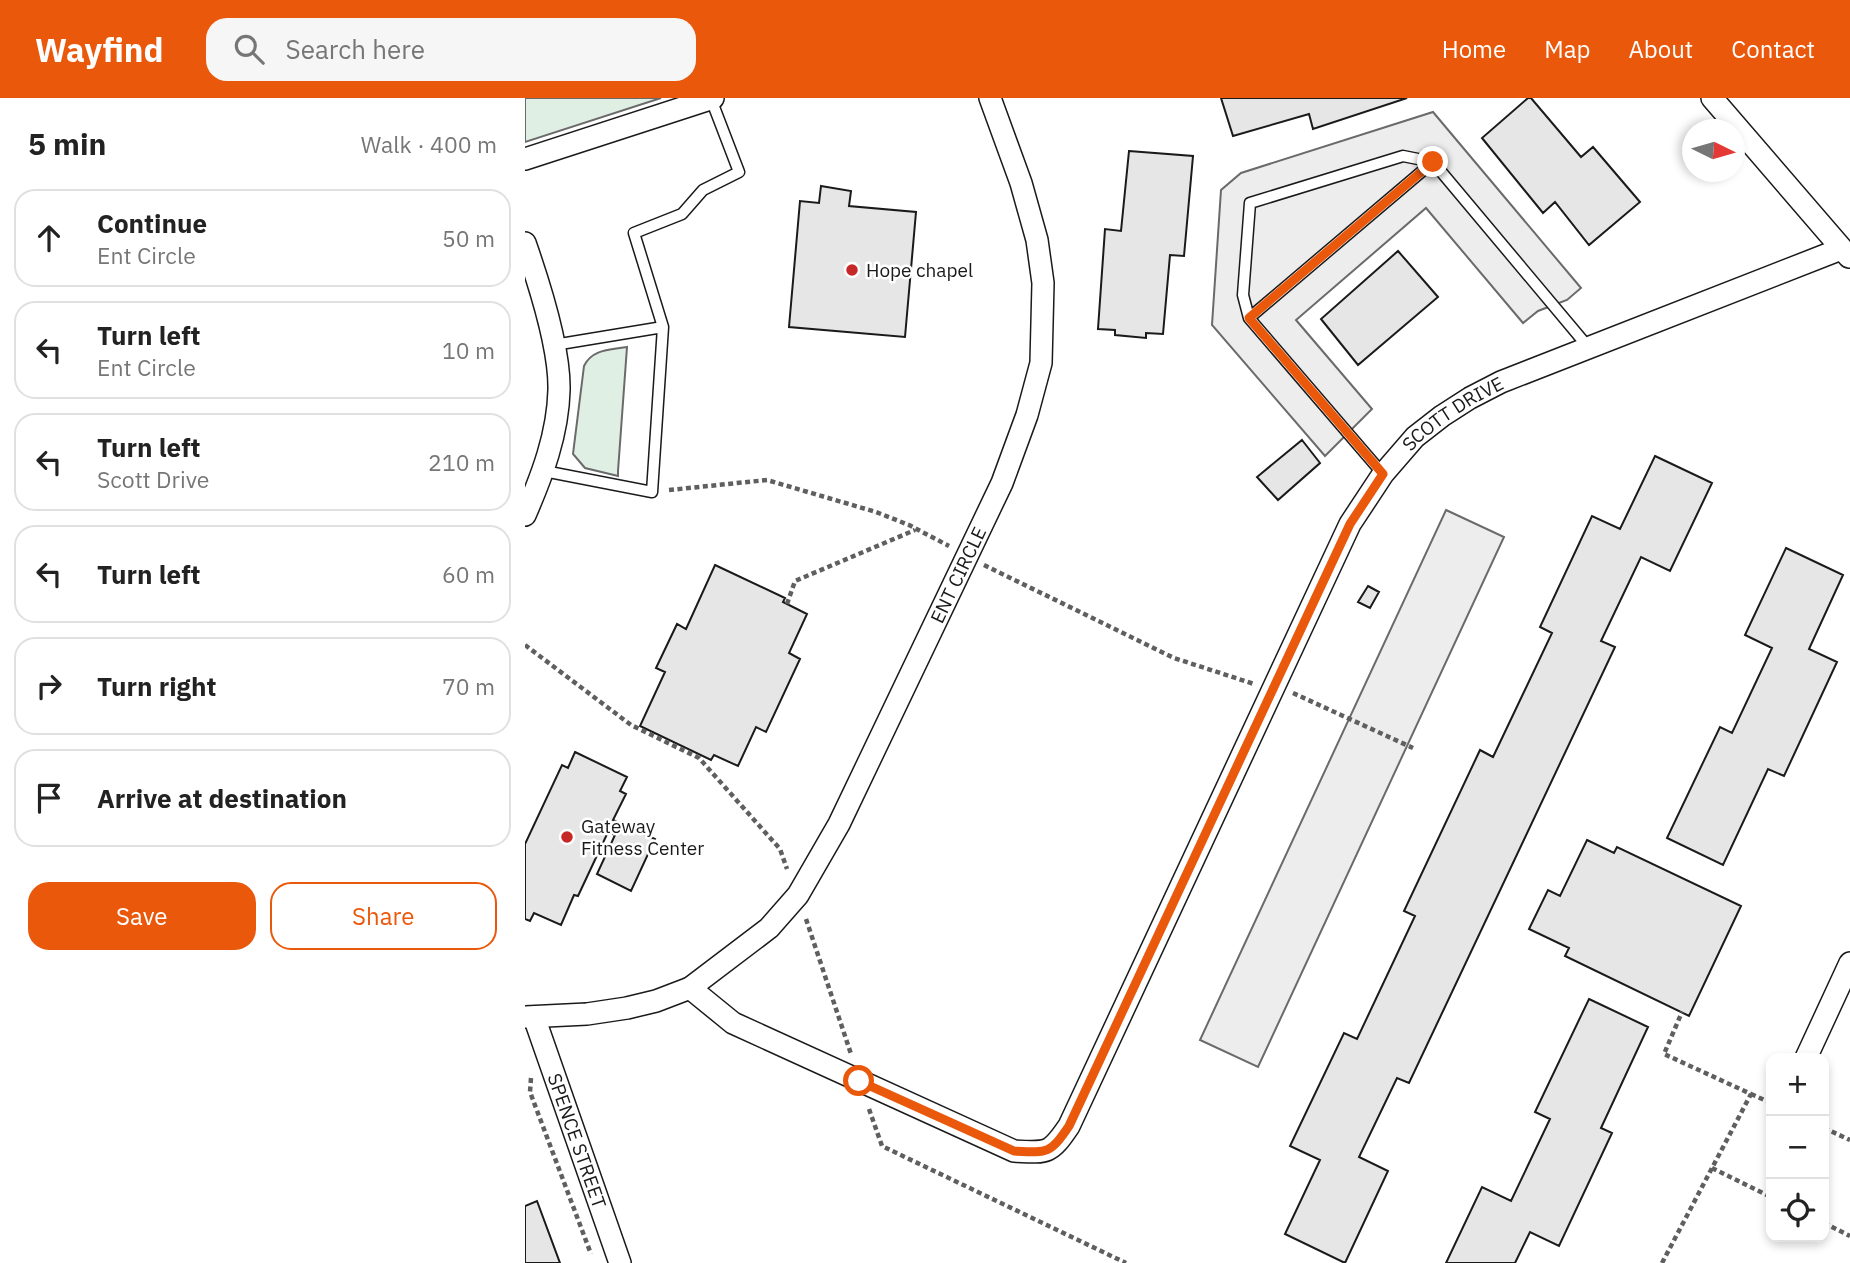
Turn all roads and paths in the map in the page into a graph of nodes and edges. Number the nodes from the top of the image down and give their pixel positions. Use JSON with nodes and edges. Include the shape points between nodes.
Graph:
{"nodes":[{"id":1,"x":712,"y":98,"type":"edge"},
{"id":2,"x":989,"y":98,"type":"edge"},
{"id":3,"x":1712,"y":98,"type":"edge"},
{"id":4,"x":525,"y":159,"type":"edge"},
{"id":5,"x":1433,"y":162,"type":"junction"},
{"id":6,"x":525,"y":243,"type":"edge"},
{"id":7,"x":1846,"y":254,"type":"edge"},
{"id":8,"x":1249,"y":318,"type":"junction"},
{"id":9,"x":663,"y":327,"type":"junction"},
{"id":10,"x":554,"y":345,"type":"junction"},
{"id":11,"x":1589,"y":348,"type":"junction"},
{"id":12,"x":544,"y":471,"type":"junction"},
{"id":13,"x":1383,"y":474,"type":"junction"},
{"id":14,"x":652,"y":492,"type":"junction"},
{"id":15,"x":525,"y":515,"type":"edge"},
{"id":16,"x":916,"y":529,"type":"junction"},
{"id":17,"x":968,"y":556,"type":"junction"},
{"id":18,"x":787,"y":604,"type":"dead end"},
{"id":19,"x":525,"y":645,"type":"edge"},
{"id":20,"x":1272,"y":689,"type":"junction"},
{"id":21,"x":1413,"y":748,"type":"dead end"},
{"id":22,"x":798,"y":895,"type":"junction"},
{"id":23,"x":1850,"y":963,"type":"edge"},
{"id":24,"x":691,"y":988,"type":"junction"},
{"id":25,"x":1682,"y":1012,"type":"dead end"},
{"id":26,"x":528,"y":1019,"type":"edge"},
{"id":27,"x":1809,"y":1053,"type":"edge"},
{"id":28,"x":1751,"y":1094,"type":"junction"},
{"id":29,"x":1766,"y":1101,"type":"edge"},
{"id":30,"x":1829,"y":1130,"type":"edge"},
{"id":31,"x":1850,"y":1140,"type":"edge"},
{"id":32,"x":1712,"y":1168,"type":"junction"},
{"id":33,"x":1766,"y":1195,"type":"edge"},
{"id":34,"x":1829,"y":1226,"type":"edge"},
{"id":35,"x":1850,"y":1236,"type":"edge"},
{"id":36,"x":620,"y":1263,"type":"edge"},
{"id":37,"x":1662,"y":1263,"type":"edge"}],
"edges":[{"from":1,"to":4,"type":"street"},
{"from":1,"to":9,"type":"lane","via":[[739,172],[703,190],[683,214],[634,233]]},
{"from":2,"to":17,"type":"street","name":"ENT CIRCLE","via":[[1037,240],[1043,284],[1041,363],[1002,483]]},
{"from":3,"to":7,"type":"street"},
{"from":5,"to":8,"type":"lane"},
{"from":5,"to":8,"type":"lane","via":[[1403,156],[1250,203],[1243,295]]},
{"from":5,"to":11,"type":"lane"},
{"from":6,"to":10,"type":"street"},
{"from":7,"to":11,"type":"street","name":"SCOTT DRIVE"},
{"from":8,"to":13,"type":"lane"},
{"from":9,"to":10,"type":"lane"},
{"from":9,"to":14,"type":"lane"},
{"from":10,"to":12,"type":"street","via":[[559,390]]},
{"from":11,"to":13,"type":"street","name":"SCOTT DRIVE","via":[[1471,398],[1415,437]]},
{"from":12,"to":14,"type":"lane"},
{"from":12,"to":15,"type":"street"},
{"from":13,"to":20,"type":"street","name":"SCOTT DRIVE","via":[[1350,524]]},
{"from":14,"to":16,"type":"path","via":[[767,480],[876,512]]},
{"from":16,"to":17,"type":"path"},
{"from":16,"to":18,"type":"path","via":[[795,581]]},
{"from":17,"to":20,"type":"path","via":[[1174,658]]},
{"from":17,"to":22,"type":"street","name":"ENT CIRCLE","via":[[839,824]]},
{"from":19,"to":22,"type":"path","via":[[631,725],[699,758],[780,849]]},
{"from":20,"to":21,"type":"path","via":[[1290,691]]},
{"from":20,"to":24,"type":"street","name":"SCOTT DRIVE","via":[[1069,1126],[1055,1146],[1039,1153],[1014,1151],[733,1023]]},
{"from":22,"to":24,"type":"street","name":"ENT CIRCLE","via":[[769,928]]},
{"from":23,"to":27,"type":"street"},
{"from":24,"to":26,"type":"street","name":"ENT CIRCLE","via":[[627,1008]]},
{"from":25,"to":28,"type":"path","via":[[1664,1054]]},
{"from":26,"to":36,"type":"street","name":"SPENCE STREET"},
{"from":28,"to":29,"type":"path"},
{"from":28,"to":32,"type":"path"},
{"from":30,"to":31,"type":"path"},
{"from":32,"to":33,"type":"path"},
{"from":32,"to":37,"type":"path"},
{"from":34,"to":35,"type":"path"}]}
